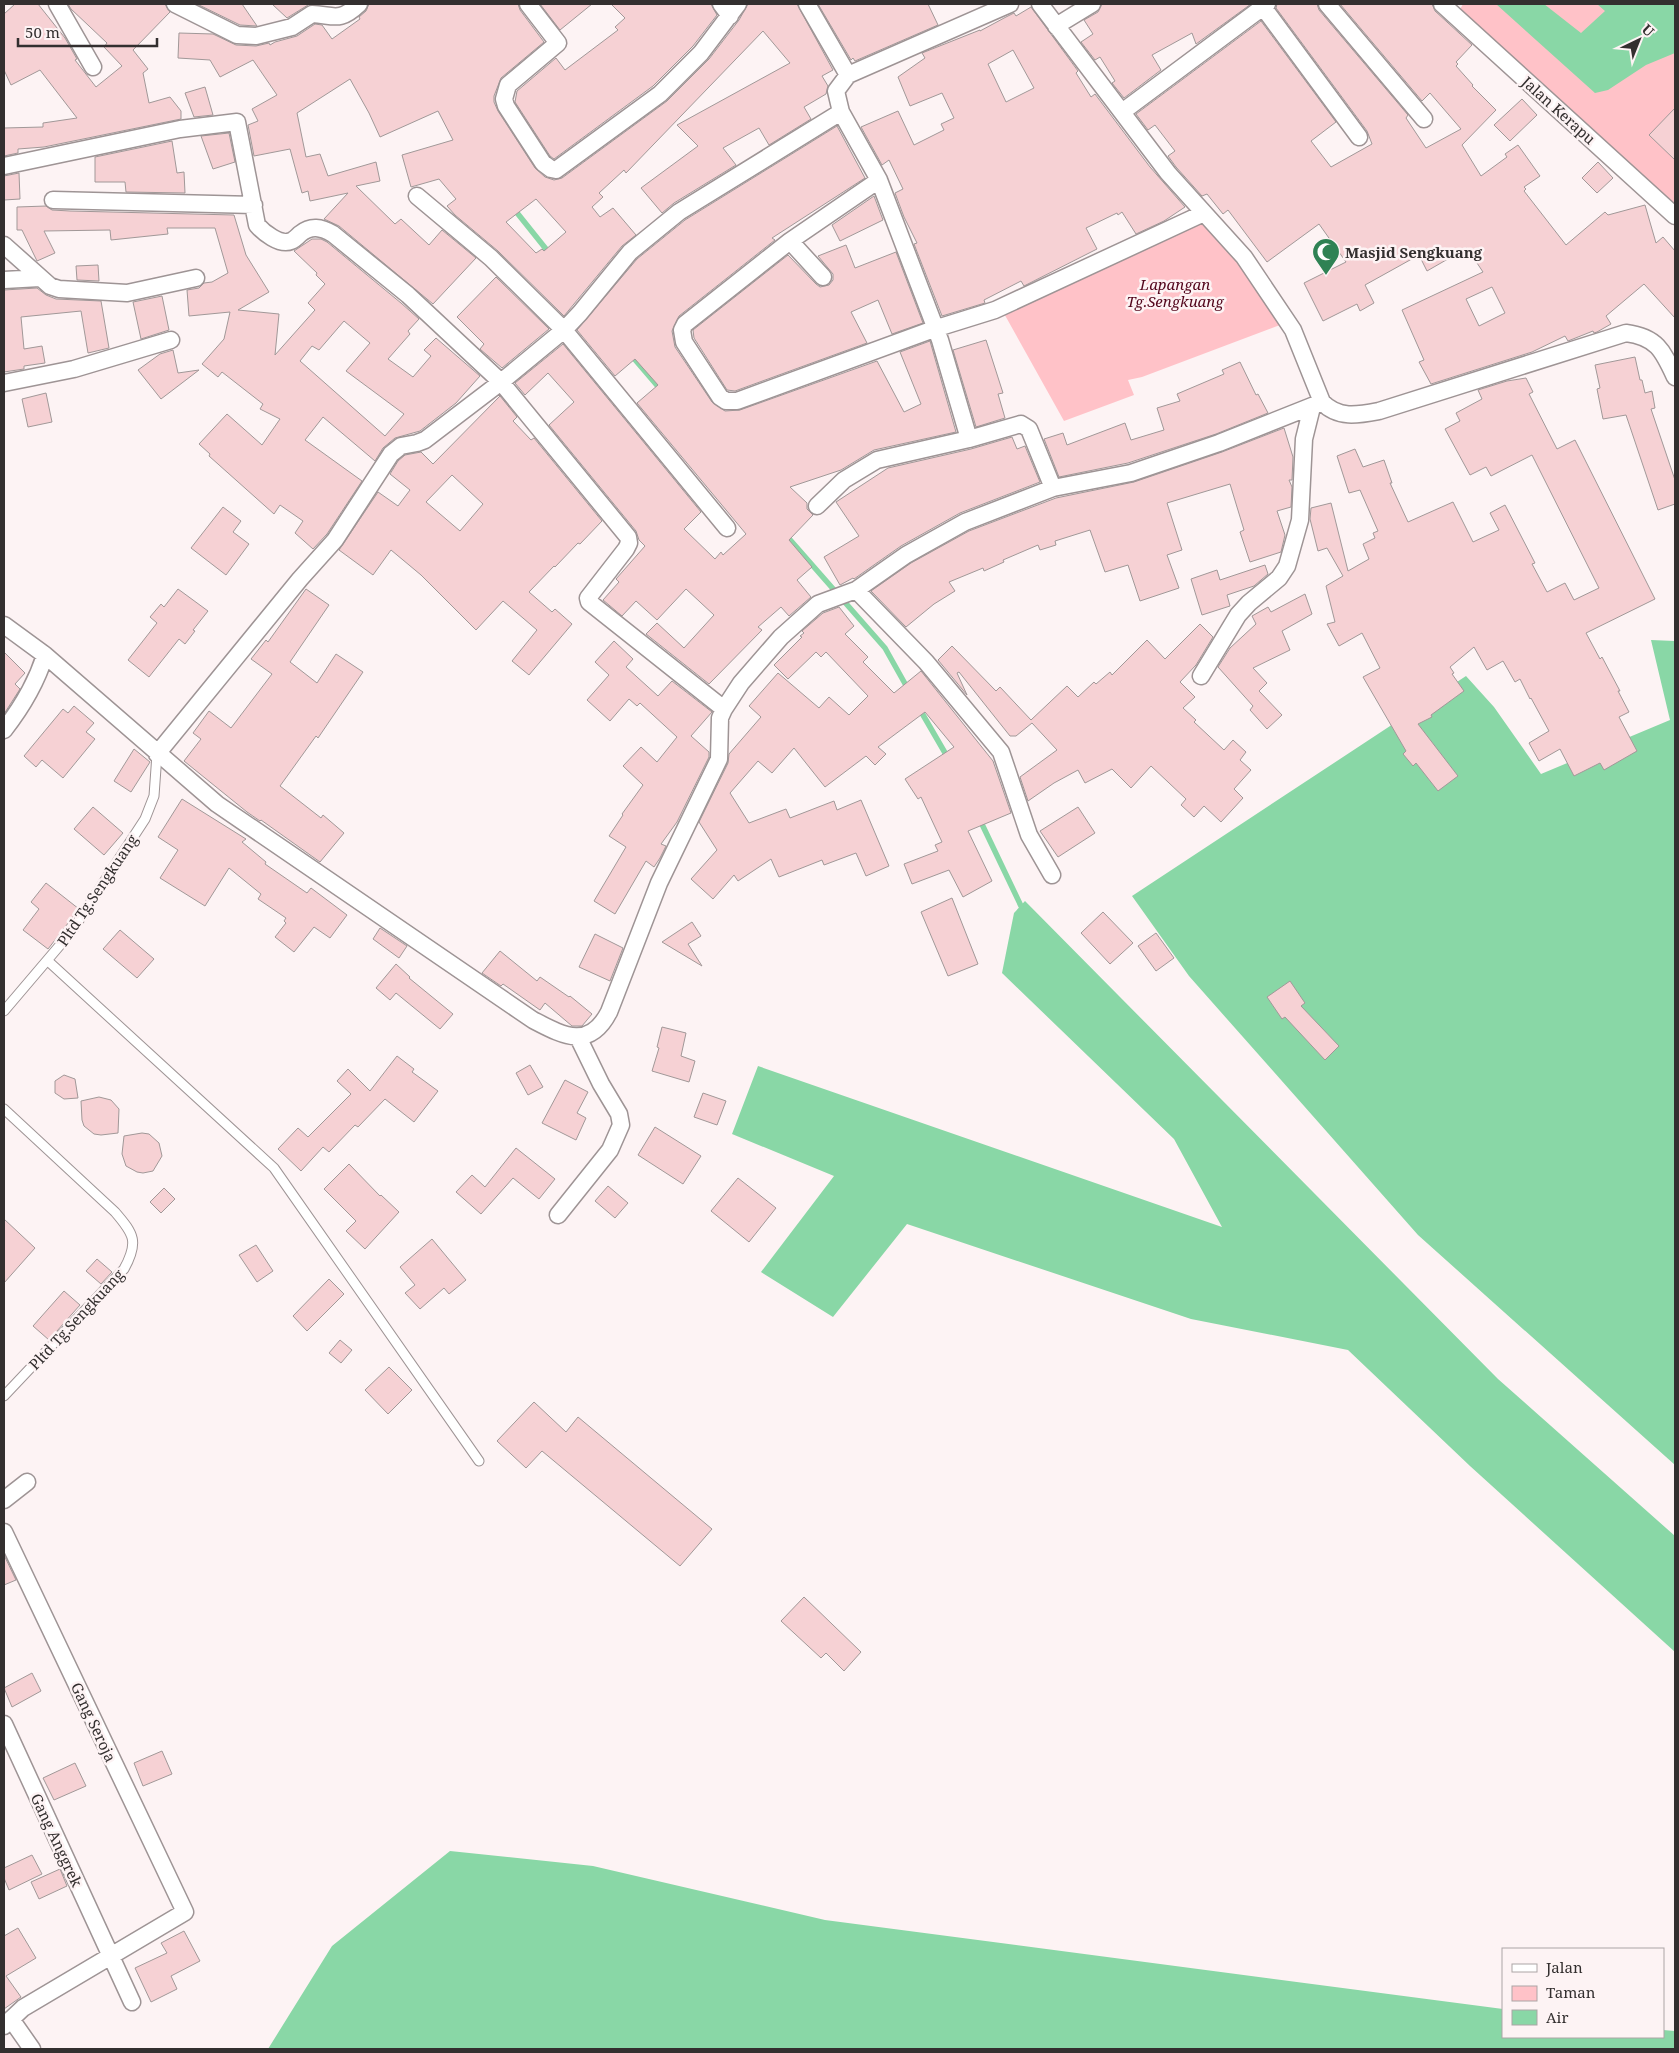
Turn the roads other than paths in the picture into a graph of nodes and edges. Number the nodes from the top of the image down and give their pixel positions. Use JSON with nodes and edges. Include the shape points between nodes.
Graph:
{"nodes":[{"id":1,"x":57,"y":4,"type":"edge"},
{"id":2,"x":175,"y":4,"type":"edge"},
{"id":3,"x":359,"y":4,"type":"edge"},
{"id":4,"x":528,"y":4,"type":"edge"},
{"id":5,"x":807,"y":4,"type":"edge"},
{"id":6,"x":1010,"y":4,"type":"edge"},
{"id":7,"x":1040,"y":4,"type":"edge"},
{"id":8,"x":1092,"y":4,"type":"edge"},
{"id":9,"x":1327,"y":4,"type":"edge"},
{"id":10,"x":1442,"y":4,"type":"edge"},
{"id":11,"x":1265,"y":5,"type":"edge"},
{"id":12,"x":730,"y":8,"type":"edge"},
{"id":13,"x":1056,"y":26,"type":"junction"},
{"id":14,"x":93,"y":67,"type":"dead end"},
{"id":15,"x":848,"y":75,"type":"junction"},
{"id":16,"x":840,"y":112,"type":"junction"},
{"id":17,"x":1122,"y":112,"type":"junction"},
{"id":18,"x":1424,"y":118,"type":"dead end"},
{"id":19,"x":1359,"y":137,"type":"dead end"},
{"id":20,"x":4,"y":166,"type":"edge"},
{"id":21,"x":879,"y":180,"type":"junction"},
{"id":22,"x":418,"y":196,"type":"dead end"},
{"id":23,"x":53,"y":200,"type":"dead end"},
{"id":24,"x":254,"y":205,"type":"junction"},
{"id":25,"x":1204,"y":212,"type":"junction"},
{"id":26,"x":1675,"y":216,"type":"edge"},
{"id":27,"x":790,"y":241,"type":"junction"},
{"id":28,"x":4,"y":245,"type":"edge"},
{"id":29,"x":40,"y":278,"type":"junction"},
{"id":30,"x":196,"y":278,"type":"dead end"},
{"id":31,"x":823,"y":278,"type":"dead end"},
{"id":32,"x":4,"y":280,"type":"edge"},
{"id":33,"x":934,"y":328,"type":"junction"},
{"id":34,"x":564,"y":330,"type":"junction"},
{"id":35,"x":171,"y":340,"type":"dead end"},
{"id":36,"x":1675,"y":377,"type":"edge"},
{"id":37,"x":501,"y":382,"type":"junction"},
{"id":38,"x":4,"y":383,"type":"edge"},
{"id":39,"x":1317,"y":404,"type":"junction"},
{"id":40,"x":969,"y":440,"type":"junction"},
{"id":41,"x":1053,"y":488,"type":"junction"},
{"id":42,"x":817,"y":506,"type":"dead end"},
{"id":43,"x":727,"y":528,"type":"dead end"},
{"id":44,"x":851,"y":592,"type":"junction"},
{"id":45,"x":4,"y":625,"type":"edge"},
{"id":46,"x":45,"y":655,"type":"junction"},
{"id":47,"x":1201,"y":676,"type":"dead end"},
{"id":48,"x":724,"y":709,"type":"junction"},
{"id":49,"x":4,"y":730,"type":"edge"},
{"id":50,"x":157,"y":754,"type":"junction"},
{"id":51,"x":1052,"y":875,"type":"dead end"},
{"id":52,"x":48,"y":961,"type":"junction"},
{"id":53,"x":4,"y":1011,"type":"edge"},
{"id":54,"x":578,"y":1037,"type":"junction"},
{"id":55,"x":4,"y":1109,"type":"edge"},
{"id":56,"x":558,"y":1215,"type":"dead end"},
{"id":57,"x":4,"y":1396,"type":"edge"},
{"id":58,"x":479,"y":1461,"type":"dead end"},
{"id":59,"x":27,"y":1482,"type":"dead end"},
{"id":60,"x":4,"y":1500,"type":"edge"},
{"id":61,"x":4,"y":1532,"type":"edge"},
{"id":62,"x":4,"y":1724,"type":"edge"},
{"id":63,"x":111,"y":1956,"type":"junction"},
{"id":64,"x":132,"y":2002,"type":"dead end"},
{"id":65,"x":7,"y":2022,"type":"edge"},
{"id":66,"x":32,"y":2049,"type":"edge"}],
"edges":[{"from":1,"to":14,"type":"street"},
{"from":2,"to":3,"type":"street","via":[[237,35],[256,36],[292,27],[312,14],[340,17]]},
{"from":4,"to":12,"type":"street","via":[[558,43],[508,85],[504,98],[544,163],[556,170],[660,94],[701,53]]},
{"from":5,"to":15,"type":"street"},
{"from":6,"to":15,"type":"street"},
{"from":7,"to":13,"type":"street"},
{"from":8,"to":13,"type":"street"},
{"from":9,"to":18,"type":"street"},
{"from":10,"to":26,"type":"street","name":"Jalan Kerapu"},
{"from":11,"to":17,"type":"street"},
{"from":11,"to":19,"type":"street"},
{"from":13,"to":17,"type":"street"},
{"from":15,"to":16,"type":"street","via":[[836,91]]},
{"from":16,"to":21,"type":"street"},
{"from":16,"to":34,"type":"street","via":[[679,212],[630,252]]},
{"from":17,"to":25,"type":"street","via":[[1168,173]]},
{"from":20,"to":24,"type":"street","via":[[180,129],[237,122]]},
{"from":21,"to":27,"type":"street"},
{"from":21,"to":33,"type":"street"},
{"from":22,"to":34,"type":"street","via":[[491,258]]},
{"from":23,"to":24,"type":"street"},
{"from":24,"to":37,"type":"street","via":[[257,225],[262,232],[284,242],[291,241],[308,228],[333,234],[408,295]]},
{"from":25,"to":33,"type":"street","via":[[994,310]]},
{"from":25,"to":39,"type":"street","via":[[1244,257],[1293,330]]},
{"from":27,"to":31,"type":"street"},
{"from":27,"to":33,"type":"street","via":[[685,324],[682,330],[684,342],[720,397],[726,401],[737,401]]},
{"from":28,"to":29,"type":"street"},
{"from":29,"to":30,"type":"street","via":[[58,289],[127,293]]},
{"from":29,"to":32,"type":"street"},
{"from":33,"to":40,"type":"street"},
{"from":34,"to":37,"type":"street"},
{"from":34,"to":43,"type":"street"},
{"from":35,"to":38,"type":"street","via":[[74,370]]},
{"from":36,"to":39,"type":"street","via":[[1663,351],[1638,335],[1626,333],[1379,411],[1354,415]]},
{"from":37,"to":48,"type":"street","via":[[628,537],[626,549],[588,602]]},
{"from":37,"to":50,"type":"street","via":[[425,440],[401,446],[390,454],[335,540]]},
{"from":39,"to":41,"type":"street","via":[[1131,473]]},
{"from":39,"to":47,"type":"street","via":[[1304,439],[1300,520],[1287,566],[1279,578],[1238,615]]},
{"from":40,"to":41,"type":"street","via":[[1024,425],[1029,429]]},
{"from":40,"to":42,"type":"street","via":[[877,460],[844,480]]},
{"from":41,"to":44,"type":"street","via":[[965,522]]},
{"from":44,"to":48,"type":"street","via":[[818,604],[781,637],[741,683]]},
{"from":44,"to":51,"type":"street","via":[[926,662],[1001,752],[1029,836]]},
{"from":45,"to":46,"type":"street"},
{"from":46,"to":49,"type":"street","via":[[30,693]]},
{"from":46,"to":50,"type":"street"},
{"from":48,"to":54,"type":"street","via":[[720,718],[718,759],[659,884],[609,1012],[599,1027]]},
{"from":50,"to":52,"type":"lane","name":"Pltd Tg.Sengkuang","via":[[154,796],[145,820],[72,932]]},
{"from":50,"to":54,"type":"street","via":[[217,804],[533,1020],[562,1035]]},
{"from":52,"to":53,"type":"lane","name":"Pltd Tg.Sengkuang"},
{"from":52,"to":58,"type":"lane","via":[[274,1168]]},
{"from":54,"to":56,"type":"street","via":[[619,1114],[621,1125],[610,1150]]},
{"from":55,"to":57,"type":"lane","name":"Pltd Tg.Sengkuang","via":[[115,1212],[129,1229],[133,1245],[132,1255],[124,1269]]},
{"from":59,"to":60,"type":"street"},
{"from":61,"to":63,"type":"street","name":"Gang Seroja","via":[[185,1912]]},
{"from":62,"to":63,"type":"street","name":"Gang Anggrek"},
{"from":63,"to":64,"type":"street","name":"Gang Anggrek"},
{"from":63,"to":65,"type":"street","via":[[23,2008]]},
{"from":65,"to":66,"type":"street"}]}
